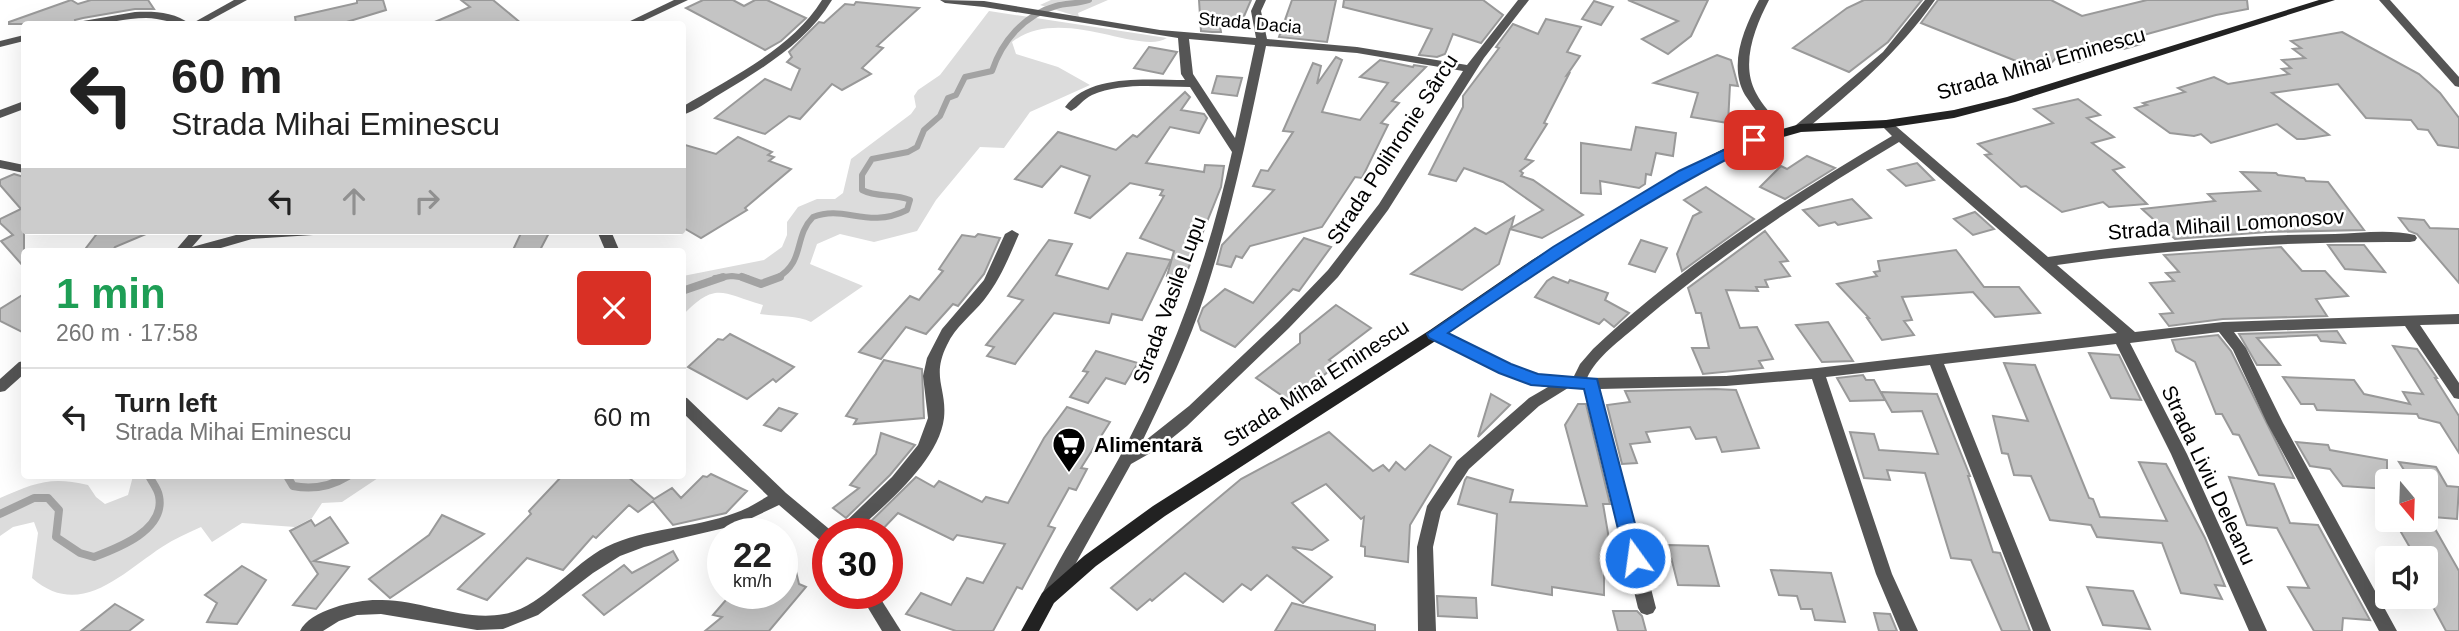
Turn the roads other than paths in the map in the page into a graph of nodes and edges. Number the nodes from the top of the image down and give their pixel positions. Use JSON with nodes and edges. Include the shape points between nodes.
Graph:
{"nodes":[{"id":1,"x":242,"y":0,"type":"edge"},
{"id":2,"x":683,"y":0,"type":"edge"},
{"id":3,"x":827,"y":0,"type":"edge"},
{"id":4,"x":945,"y":0,"type":"edge"},
{"id":5,"x":1261,"y":0,"type":"edge"},
{"id":6,"x":1524,"y":0,"type":"edge"},
{"id":7,"x":1764,"y":0,"type":"edge"},
{"id":8,"x":1930,"y":0,"type":"edge"},
{"id":9,"x":2330,"y":0,"type":"edge"},
{"id":10,"x":2384,"y":0,"type":"edge"},
{"id":11,"x":106,"y":21,"type":"edge"},
{"id":12,"x":180,"y":21,"type":"edge"},
{"id":13,"x":202,"y":21,"type":"edge"},
{"id":14,"x":636,"y":21,"type":"edge"},
{"id":15,"x":1183,"y":35,"type":"junction"},
{"id":16,"x":21,"y":39,"type":"edge"},
{"id":17,"x":1262,"y":40,"type":"junction"},
{"id":18,"x":0,"y":44,"type":"edge"},
{"id":19,"x":1469,"y":69,"type":"junction"},
{"id":20,"x":1191,"y":84,"type":"junction"},
{"id":21,"x":2459,"y":84,"type":"edge"},
{"id":22,"x":21,"y":106,"type":"edge"},
{"id":23,"x":1071,"y":107,"type":"dead end"},
{"id":24,"x":686,"y":110,"type":"edge"},
{"id":25,"x":0,"y":114,"type":"edge"},
{"id":26,"x":1886,"y":124,"type":"junction"},
{"id":27,"x":1800,"y":128,"type":"junction"},
{"id":28,"x":1780,"y":132,"type":"junction"},
{"id":29,"x":1900,"y":136,"type":"junction"},
{"id":30,"x":1237,"y":150,"type":"junction"},
{"id":31,"x":0,"y":164,"type":"edge"},
{"id":32,"x":21,"y":168,"type":"edge"},
{"id":33,"x":1012,"y":234,"type":"dead end"},
{"id":34,"x":252,"y":235,"type":"edge"},
{"id":35,"x":2410,"y":238,"type":"dead end"},
{"id":36,"x":206,"y":248,"type":"edge"},
{"id":37,"x":2045,"y":262,"type":"junction"},
{"id":38,"x":2408,"y":319,"type":"junction"},
{"id":39,"x":2459,"y":319,"type":"edge"},
{"id":40,"x":2223,"y":327,"type":"junction"},
{"id":41,"x":1435,"y":334,"type":"junction"},
{"id":42,"x":2125,"y":337,"type":"junction"},
{"id":43,"x":1936,"y":361,"type":"junction"},
{"id":44,"x":21,"y":369,"type":"edge"},
{"id":45,"x":1817,"y":373,"type":"junction"},
{"id":46,"x":1578,"y":383,"type":"junction"},
{"id":47,"x":0,"y":387,"type":"edge"},
{"id":48,"x":2459,"y":394,"type":"edge"},
{"id":49,"x":686,"y":406,"type":"edge"},
{"id":50,"x":1126,"y":460,"type":"junction"},
{"id":51,"x":780,"y":497,"type":"junction"},
{"id":52,"x":858,"y":518,"type":"edge"},
{"id":53,"x":812,"y":524,"type":"edge"},
{"id":54,"x":1048,"y":598,"type":"junction"},
{"id":55,"x":1647,"y":608,"type":"dead end"},
{"id":56,"x":878,"y":609,"type":"edge"},
{"id":57,"x":309,"y":631,"type":"edge"},
{"id":58,"x":892,"y":631,"type":"edge"},
{"id":59,"x":1030,"y":631,"type":"edge"},
{"id":60,"x":1427,"y":631,"type":"edge"},
{"id":61,"x":1909,"y":631,"type":"edge"},
{"id":62,"x":2042,"y":631,"type":"edge"},
{"id":63,"x":2258,"y":631,"type":"edge"},
{"id":64,"x":2388,"y":631,"type":"edge"}],
"edges":[{"from":1,"to":13,"type":"street"},
{"from":2,"to":14,"type":"street"},
{"from":3,"to":24,"type":"street","via":[[821,14],[801,33]]},
{"from":4,"to":15,"type":"street","name":"Strada Dacia"},
{"from":5,"to":17,"type":"street","name":"Strada Vasile Lupu","via":[[1256,11]]},
{"from":6,"to":19,"type":"street","name":"Strada Polihronie Sârcu"},
{"from":7,"to":28,"type":"street","via":[[1754,19],[1743,70],[1748,92]]},
{"from":8,"to":27,"type":"street","via":[[1871,72]]},
{"from":9,"to":26,"type":"main road","name":"Strada Mihai Eminescu","via":[[2011,100]]},
{"from":10,"to":21,"type":"street"},
{"from":11,"to":12,"type":"street","via":[[153,15]]},
{"from":15,"to":17,"type":"street","name":"Strada Dacia"},
{"from":15,"to":20,"type":"street"},
{"from":16,"to":18,"type":"street"},
{"from":17,"to":19,"type":"street","name":"Strada Dacia"},
{"from":17,"to":30,"type":"street","name":"Strada Vasile Lupu"},
{"from":19,"to":50,"type":"street","name":"Strada Polihronie Sârcu","via":[[1364,235],[1312,299],[1177,427]]},
{"from":20,"to":23,"type":"street","via":[[1103,88],[1085,92]]},
{"from":20,"to":30,"type":"street"},
{"from":22,"to":25,"type":"street"},
{"from":26,"to":27,"type":"main road","name":"Strada Mihai Eminescu"},
{"from":26,"to":29,"type":"street"},
{"from":27,"to":28,"type":"main road","name":"Strada Mihai Eminescu"},
{"from":28,"to":41,"type":"main road","name":"Strada Mihai Eminescu","via":[[1743,144],[1684,174],[1537,263]]},
{"from":29,"to":37,"type":"street"},
{"from":29,"to":46,"type":"street","via":[[1703,264],[1604,347]]},
{"from":30,"to":50,"type":"street","name":"Strada Vasile Lupu","via":[[1227,203],[1199,292],[1172,364]]},
{"from":31,"to":32,"type":"street"},
{"from":33,"to":52,"type":"street","via":[[994,277],[941,341],[929,368],[936,415],[927,441],[908,470]]},
{"from":34,"to":36,"type":"street"},
{"from":35,"to":37,"type":"street","name":"Strada Mihail Lomonosov","via":[[2271,239]]},
{"from":37,"to":42,"type":"street"},
{"from":38,"to":39,"type":"street"},
{"from":38,"to":40,"type":"street"},
{"from":38,"to":48,"type":"street"},
{"from":40,"to":42,"type":"street"},
{"from":40,"to":64,"type":"street","via":[[2239,348],[2274,423]]},
{"from":41,"to":46,"type":"street","name":"Strada Mihai Eminescu","via":[[1537,380]]},
{"from":41,"to":54,"type":"main road","name":"Strada Mihai Eminescu","via":[[1158,512]]},
{"from":42,"to":43,"type":"street"},
{"from":42,"to":63,"type":"street","name":"Strada Liviu Deleanu"},
{"from":43,"to":45,"type":"street"},
{"from":43,"to":62,"type":"street"},
{"from":44,"to":47,"type":"street"},
{"from":45,"to":46,"type":"street","via":[[1726,381]]},
{"from":45,"to":61,"type":"street","via":[[1884,574]]},
{"from":46,"to":55,"type":"street"},
{"from":46,"to":60,"type":"street","via":[[1534,402],[1463,465],[1433,511],[1425,547]]},
{"from":49,"to":51,"type":"street"},
{"from":50,"to":54,"type":"street"},
{"from":51,"to":53,"type":"street"},
{"from":51,"to":57,"type":"street","via":[[738,519],[656,536],[616,550],[529,611],[504,622],[456,621],[385,607],[356,607],[331,614]]},
{"from":54,"to":59,"type":"main road","name":"Strada Mihai Eminescu"},
{"from":56,"to":58,"type":"street"}]}
